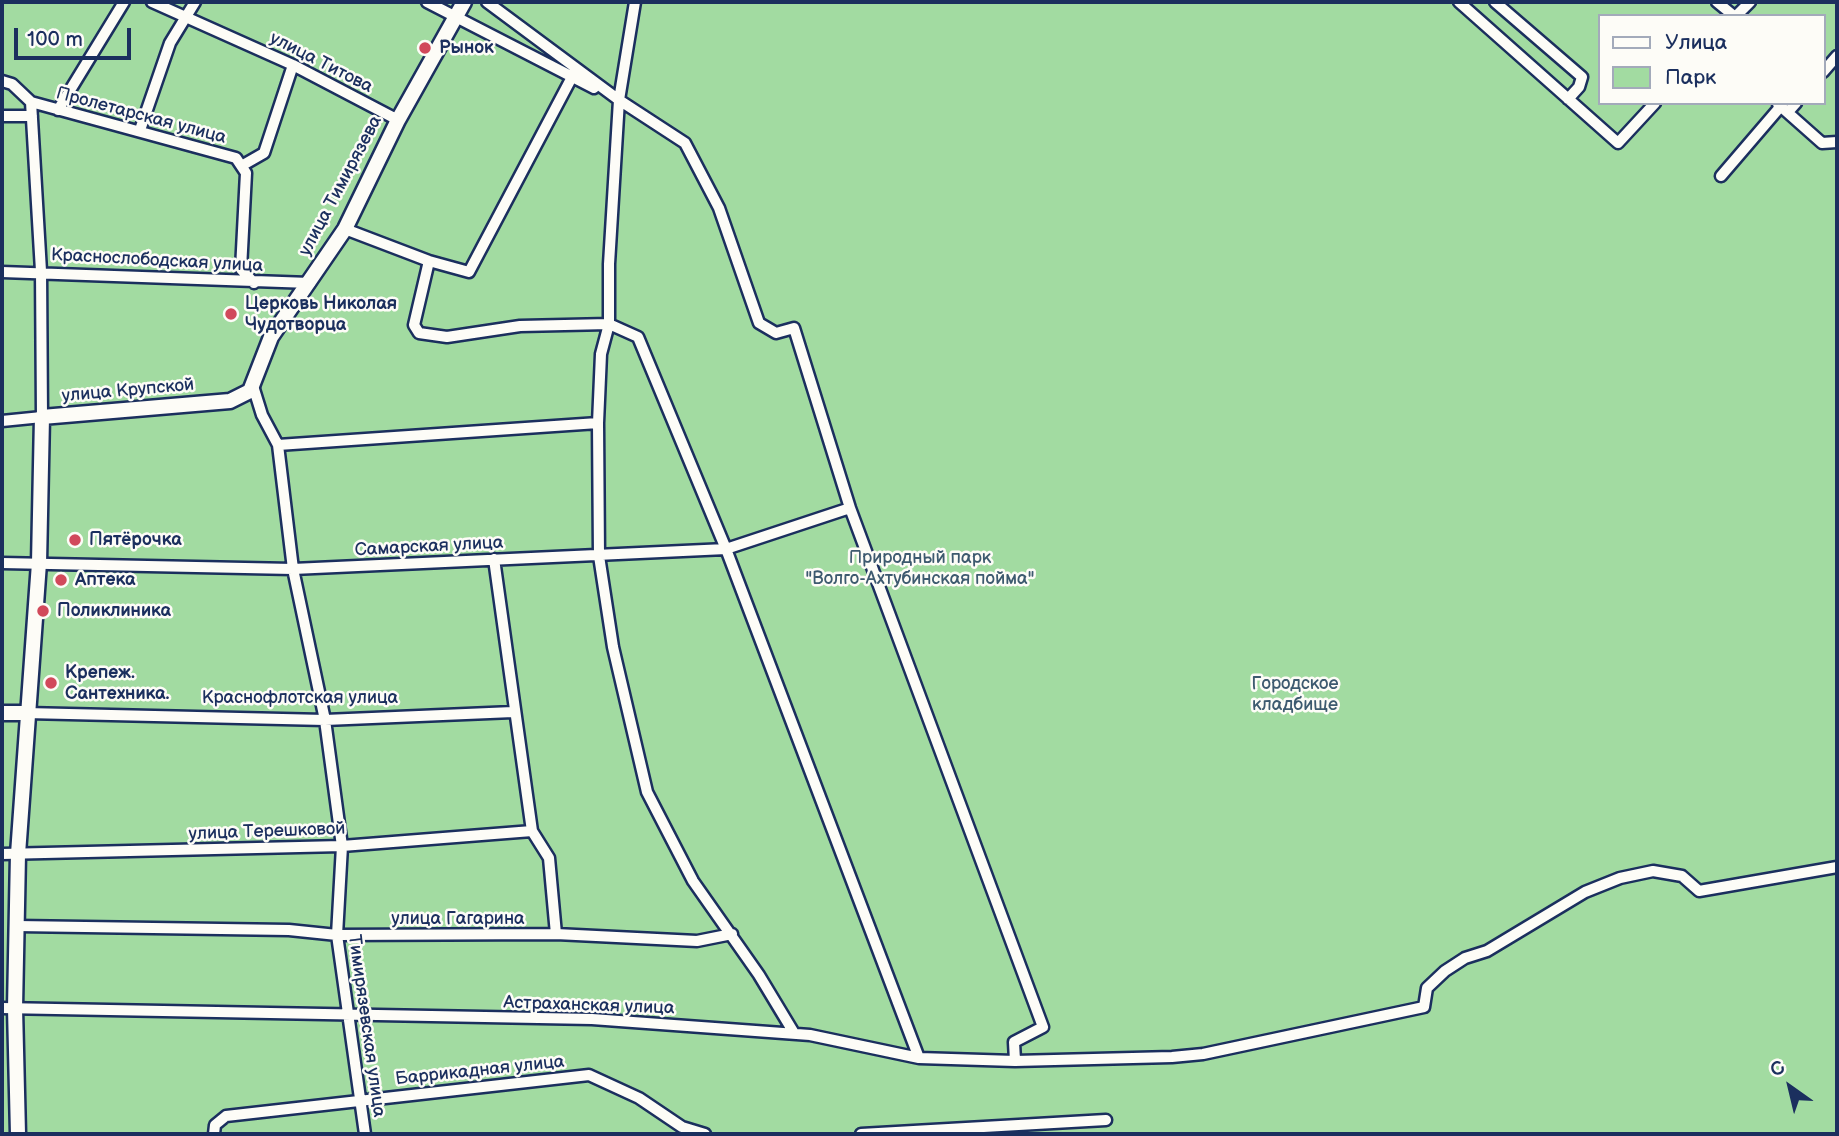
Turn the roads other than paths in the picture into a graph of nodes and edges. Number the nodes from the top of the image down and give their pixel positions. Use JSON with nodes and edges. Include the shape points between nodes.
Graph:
{"nodes":[{"id":1,"x":124,"y":2,"type":"edge"},
{"id":2,"x":152,"y":2,"type":"edge"},
{"id":3,"x":195,"y":2,"type":"edge"},
{"id":4,"x":427,"y":2,"type":"edge"},
{"id":5,"x":464,"y":2,"type":"edge"},
{"id":6,"x":487,"y":2,"type":"edge"},
{"id":7,"x":635,"y":2,"type":"edge"},
{"id":8,"x":1459,"y":2,"type":"edge"},
{"id":9,"x":1494,"y":2,"type":"edge"},
{"id":10,"x":1717,"y":2,"type":"edge"},
{"id":11,"x":1750,"y":2,"type":"edge"},
{"id":12,"x":1732,"y":14,"type":"edge"},
{"id":13,"x":1737,"y":14,"type":"edge"},
{"id":14,"x":188,"y":17,"type":"junction"},
{"id":15,"x":454,"y":18,"type":"junction"},
{"id":16,"x":1837,"y":56,"type":"edge"},
{"id":17,"x":293,"y":65,"type":"junction"},
{"id":18,"x":1825,"y":70,"type":"edge"},
{"id":19,"x":572,"y":77,"type":"junction"},
{"id":20,"x":2,"y":81,"type":"edge"},
{"id":21,"x":1568,"y":99,"type":"junction"},
{"id":22,"x":618,"y":100,"type":"junction"},
{"id":23,"x":31,"y":102,"type":"junction"},
{"id":24,"x":1653,"y":105,"type":"edge"},
{"id":25,"x":1782,"y":107,"type":"edge"},
{"id":26,"x":58,"y":110,"type":"junction"},
{"id":27,"x":32,"y":116,"type":"junction"},
{"id":28,"x":2,"y":117,"type":"edge"},
{"id":29,"x":398,"y":120,"type":"junction"},
{"id":30,"x":140,"y":130,"type":"junction"},
{"id":31,"x":1837,"y":142,"type":"edge"},
{"id":32,"x":243,"y":165,"type":"junction"},
{"id":33,"x":1721,"y":176,"type":"dead end"},
{"id":34,"x":345,"y":229,"type":"junction"},
{"id":35,"x":429,"y":261,"type":"junction"},
{"id":36,"x":41,"y":271,"type":"junction"},
{"id":37,"x":2,"y":272,"type":"edge"},
{"id":38,"x":254,"y":283,"type":"junction"},
{"id":39,"x":310,"y":283,"type":"junction"},
{"id":40,"x":609,"y":324,"type":"junction"},
{"id":41,"x":253,"y":386,"type":"junction"},
{"id":42,"x":42,"y":418,"type":"junction"},
{"id":43,"x":2,"y":421,"type":"edge"},
{"id":44,"x":598,"y":423,"type":"junction"},
{"id":45,"x":278,"y":445,"type":"junction"},
{"id":46,"x":850,"y":508,"type":"junction"},
{"id":47,"x":726,"y":549,"type":"junction"},
{"id":48,"x":599,"y":556,"type":"junction"},
{"id":49,"x":494,"y":559,"type":"junction"},
{"id":50,"x":2,"y":563,"type":"edge"},
{"id":51,"x":39,"y":563,"type":"junction"},
{"id":52,"x":293,"y":569,"type":"junction"},
{"id":53,"x":513,"y":712,"type":"junction"},
{"id":54,"x":2,"y":713,"type":"edge"},
{"id":55,"x":26,"y":713,"type":"junction"},
{"id":56,"x":325,"y":720,"type":"junction"},
{"id":57,"x":532,"y":831,"type":"junction"},
{"id":58,"x":342,"y":846,"type":"junction"},
{"id":59,"x":2,"y":854,"type":"edge"},
{"id":60,"x":18,"y":854,"type":"junction"},
{"id":61,"x":1837,"y":867,"type":"edge"},
{"id":62,"x":17,"y":926,"type":"junction"},
{"id":63,"x":556,"y":934,"type":"junction"},
{"id":64,"x":732,"y":934,"type":"junction"},
{"id":65,"x":337,"y":935,"type":"junction"},
{"id":66,"x":9,"y":1008,"type":"edge"},
{"id":67,"x":348,"y":1015,"type":"junction"},
{"id":68,"x":793,"y":1033,"type":"junction"},
{"id":69,"x":919,"y":1058,"type":"junction"},
{"id":70,"x":1015,"y":1061,"type":"junction"},
{"id":71,"x":359,"y":1100,"type":"junction"},
{"id":72,"x":1105,"y":1120,"type":"dead end"},
{"id":73,"x":1023,"y":1129,"type":"edge"},
{"id":74,"x":18,"y":1134,"type":"edge"},
{"id":75,"x":214,"y":1134,"type":"edge"},
{"id":76,"x":365,"y":1134,"type":"edge"},
{"id":77,"x":705,"y":1134,"type":"edge"},
{"id":78,"x":861,"y":1134,"type":"edge"}],
"edges":[{"from":1,"to":26,"type":"street"},
{"from":2,"to":14,"type":"street","name":"улица Титова"},
{"from":3,"to":14,"type":"street"},
{"from":4,"to":15,"type":"street"},
{"from":5,"to":15,"type":"street","name":"улица Тимирязева"},
{"from":6,"to":22,"type":"street"},
{"from":7,"to":22,"type":"street"},
{"from":8,"to":21,"type":"street"},
{"from":9,"to":21,"type":"street","via":[[1581,77]]},
{"from":10,"to":12,"type":"street"},
{"from":11,"to":13,"type":"street"},
{"from":14,"to":17,"type":"street","name":"улица Титова"},
{"from":14,"to":30,"type":"street","via":[[170,43]]},
{"from":15,"to":19,"type":"street"},
{"from":15,"to":29,"type":"street","name":"улица Тимирязева"},
{"from":16,"to":18,"type":"street"},
{"from":17,"to":29,"type":"street","name":"улица Титова"},
{"from":17,"to":32,"type":"street","via":[[264,153]]},
{"from":19,"to":22,"type":"street"},
{"from":19,"to":35,"type":"street","via":[[469,272]]},
{"from":20,"to":23,"type":"street"},
{"from":21,"to":24,"type":"street","via":[[1618,143]]},
{"from":22,"to":40,"type":"street"},
{"from":22,"to":46,"type":"street","via":[[685,143],[719,208],[759,323],[776,333],[794,328]]},
{"from":23,"to":26,"type":"street","name":"Пролетарская улица"},
{"from":23,"to":27,"type":"street"},
{"from":25,"to":31,"type":"street","via":[[1822,143]]},
{"from":25,"to":33,"type":"street"},
{"from":26,"to":30,"type":"street","name":"Пролетарская улица"},
{"from":27,"to":28,"type":"street"},
{"from":27,"to":36,"type":"street"},
{"from":29,"to":34,"type":"street","name":"улица Тимирязева"},
{"from":30,"to":32,"type":"street","name":"Пролетарская улица","via":[[226,153]]},
{"from":32,"to":38,"type":"street","name":"Пролетарская улица","via":[[241,269]]},
{"from":34,"to":35,"type":"street"},
{"from":34,"to":39,"type":"street","name":"улица Тимирязева"},
{"from":35,"to":40,"type":"street","via":[[414,325],[419,333],[447,337],[520,326]]},
{"from":36,"to":37,"type":"street","name":"Краснослободская улица"},
{"from":36,"to":38,"type":"street","name":"Краснослободская улица"},
{"from":36,"to":42,"type":"street"},
{"from":38,"to":39,"type":"street","name":"Краснослободская улица"},
{"from":39,"to":41,"type":"street","name":"улица Тимирязева","via":[[271,337]]},
{"from":40,"to":44,"type":"street","via":[[601,355]]},
{"from":40,"to":47,"type":"street","via":[[638,337]]},
{"from":41,"to":42,"type":"street","name":"улица Крупской","via":[[230,401]]},
{"from":41,"to":45,"type":"street","name":"Тимирязевская улица"},
{"from":42,"to":43,"type":"street","name":"улица Крупской"},
{"from":42,"to":51,"type":"street"},
{"from":44,"to":45,"type":"street"},
{"from":44,"to":48,"type":"street"},
{"from":45,"to":52,"type":"street","name":"Тимирязевская улица"},
{"from":46,"to":47,"type":"street","name":"Самарская улица"},
{"from":46,"to":70,"type":"street","via":[[1044,1027],[1014,1042]]},
{"from":47,"to":48,"type":"street","name":"Самарская улица"},
{"from":47,"to":69,"type":"street"},
{"from":48,"to":49,"type":"street","name":"Самарская улица"},
{"from":48,"to":64,"type":"street","via":[[613,647],[647,792],[692,881]]},
{"from":49,"to":52,"type":"street","name":"Самарская улица"},
{"from":49,"to":53,"type":"street"},
{"from":50,"to":51,"type":"street","name":"Самарская улица"},
{"from":51,"to":52,"type":"street","name":"Самарская улица"},
{"from":51,"to":55,"type":"street"},
{"from":52,"to":56,"type":"street","name":"Тимирязевская улица"},
{"from":53,"to":56,"type":"street","name":"Краснофлотская улица"},
{"from":53,"to":57,"type":"street"},
{"from":54,"to":55,"type":"street","name":"Краснофлотская улица"},
{"from":55,"to":56,"type":"street","name":"Краснофлотская улица"},
{"from":55,"to":60,"type":"street"},
{"from":56,"to":58,"type":"street","name":"Тимирязевская улица"},
{"from":57,"to":58,"type":"street","name":"улица Терешковой"},
{"from":57,"to":63,"type":"street","via":[[549,858]]},
{"from":58,"to":60,"type":"street","name":"улица Терешковой"},
{"from":58,"to":65,"type":"street","name":"Тимирязевская улица"},
{"from":59,"to":60,"type":"street","name":"улица Терешковой"},
{"from":60,"to":62,"type":"street"},
{"from":61,"to":70,"type":"street","name":"Астраханская улица","via":[[1699,891],[1684,876],[1653,872],[1620,878],[1585,892],[1445,971],[1427,988],[1424,1007],[1203,1054]]},
{"from":62,"to":65,"type":"street","name":"улица Гагарина","via":[[289,930]]},
{"from":62,"to":66,"type":"street"},
{"from":63,"to":64,"type":"street","name":"улица Гагарина","via":[[697,941]]},
{"from":63,"to":65,"type":"street","name":"улица Гагарина"},
{"from":64,"to":68,"type":"street"},
{"from":65,"to":67,"type":"street","name":"Тимирязевская улица"},
{"from":66,"to":67,"type":"street","name":"Астраханская улица"},
{"from":66,"to":74,"type":"street"},
{"from":67,"to":68,"type":"street","name":"Астраханская улица","via":[[592,1019]]},
{"from":67,"to":71,"type":"street","name":"Тимирязевская улица"},
{"from":68,"to":69,"type":"street","name":"Астраханская улица"},
{"from":69,"to":70,"type":"street","name":"Астраханская улица"},
{"from":71,"to":75,"type":"street","name":"Баррикадная улица","via":[[226,1116],[215,1125]]},
{"from":71,"to":76,"type":"street","name":"Тимирязевская улица"},
{"from":71,"to":77,"type":"street","name":"Баррикадная улица","via":[[589,1075],[639,1098],[682,1127]]},
{"from":72,"to":73,"type":"street"},
{"from":73,"to":78,"type":"street"}]}
